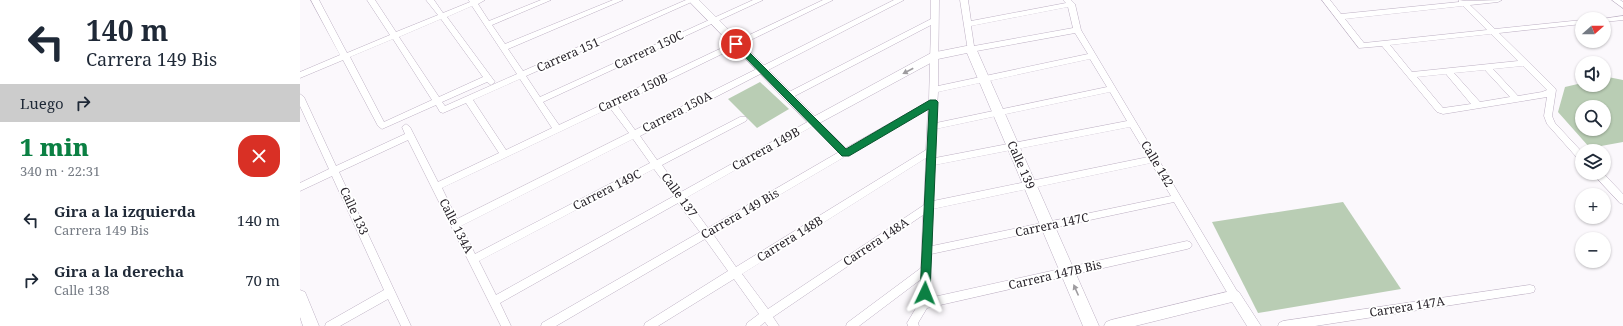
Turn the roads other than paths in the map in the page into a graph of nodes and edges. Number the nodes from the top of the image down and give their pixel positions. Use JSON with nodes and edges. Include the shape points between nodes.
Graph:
{"nodes":[{"id":1,"x":315,"y":0,"type":"edge"},
{"id":2,"x":371,"y":0,"type":"edge"},
{"id":3,"x":430,"y":0,"type":"edge"},
{"id":4,"x":548,"y":0,"type":"edge"},
{"id":5,"x":618,"y":0,"type":"edge"},
{"id":6,"x":692,"y":0,"type":"edge"},
{"id":7,"x":759,"y":0,"type":"edge"},
{"id":8,"x":829,"y":0,"type":"edge"},
{"id":9,"x":900,"y":0,"type":"edge"},
{"id":10,"x":936,"y":0,"type":"edge"},
{"id":11,"x":964,"y":0,"type":"edge"},
{"id":12,"x":1326,"y":0,"type":"edge"},
{"id":13,"x":1498,"y":0,"type":"edge"},
{"id":14,"x":1616,"y":0,"type":"edge"},
{"id":15,"x":476,"y":1,"type":"edge"},
{"id":16,"x":1069,"y":2,"type":"edge"},
{"id":17,"x":1463,"y":2,"type":"edge"},
{"id":18,"x":1623,"y":6,"type":"edge"},
{"id":19,"x":442,"y":16,"type":"junction"},
{"id":20,"x":1339,"y":16,"type":"junction"},
{"id":21,"x":1623,"y":18,"type":"edge"},
{"id":22,"x":1611,"y":19,"type":"edge"},
{"id":23,"x":936,"y":20,"type":"junction"},
{"id":24,"x":714,"y":21,"type":"junction"},
{"id":25,"x":1575,"y":23,"type":"edge"},
{"id":26,"x":488,"y":24,"type":"junction"},
{"id":27,"x":967,"y":24,"type":"junction"},
{"id":28,"x":1077,"y":30,"type":"junction"},
{"id":29,"x":1493,"y":32,"type":"junction"},
{"id":30,"x":394,"y":36,"type":"junction"},
{"id":31,"x":736,"y":44,"type":"junction"},
{"id":32,"x":1384,"y":44,"type":"junction"},
{"id":33,"x":503,"y":48,"type":"junction"},
{"id":34,"x":971,"y":49,"type":"junction"},
{"id":35,"x":935,"y":56,"type":"junction"},
{"id":36,"x":1092,"y":56,"type":"junction"},
{"id":37,"x":345,"y":57,"type":"junction"},
{"id":38,"x":1524,"y":63,"type":"junction"},
{"id":39,"x":1487,"y":67,"type":"junction"},
{"id":40,"x":762,"y":70,"type":"junction"},
{"id":41,"x":1448,"y":71,"type":"junction"},
{"id":42,"x":300,"y":75,"type":"edge"},
{"id":43,"x":521,"y":75,"type":"junction"},
{"id":44,"x":1411,"y":75,"type":"junction"},
{"id":45,"x":488,"y":78,"type":"junction"},
{"id":46,"x":984,"y":80,"type":"junction"},
{"id":47,"x":494,"y":87,"type":"junction"},
{"id":48,"x":1112,"y":89,"type":"junction"},
{"id":49,"x":934,"y":90,"type":"junction"},
{"id":50,"x":1552,"y":90,"type":"junction"},
{"id":51,"x":788,"y":96,"type":"junction"},
{"id":52,"x":300,"y":97,"type":"edge"},
{"id":53,"x":468,"y":99,"type":"junction"},
{"id":54,"x":1517,"y":100,"type":"junction"},
{"id":55,"x":438,"y":101,"type":"junction"},
{"id":56,"x":538,"y":101,"type":"junction"},
{"id":57,"x":933,"y":102,"type":"junction"},
{"id":58,"x":611,"y":103,"type":"junction"},
{"id":59,"x":1478,"y":106,"type":"junction"},
{"id":60,"x":999,"y":113,"type":"junction"},
{"id":61,"x":742,"y":119,"type":"dead end"},
{"id":62,"x":814,"y":122,"type":"junction"},
{"id":63,"x":1133,"y":123,"type":"junction"},
{"id":64,"x":932,"y":127,"type":"junction"},
{"id":65,"x":557,"y":129,"type":"junction"},
{"id":66,"x":634,"y":134,"type":"junction"},
{"id":67,"x":1013,"y":147,"type":"junction"},
{"id":68,"x":1575,"y":150,"type":"edge"},
{"id":69,"x":931,"y":151,"type":"junction"},
{"id":70,"x":846,"y":153,"type":"junction"},
{"id":71,"x":504,"y":154,"type":"junction"},
{"id":72,"x":1154,"y":159,"type":"junction"},
{"id":73,"x":931,"y":162,"type":"junction"},
{"id":74,"x":656,"y":164,"type":"junction"},
{"id":75,"x":335,"y":170,"type":"junction"},
{"id":76,"x":1604,"y":180,"type":"edge"},
{"id":77,"x":1030,"y":185,"type":"junction"},
{"id":78,"x":300,"y":186,"type":"edge"},
{"id":79,"x":436,"y":187,"type":"junction"},
{"id":80,"x":680,"y":197,"type":"junction"},
{"id":81,"x":1177,"y":198,"type":"junction"},
{"id":82,"x":1623,"y":200,"type":"edge"},
{"id":83,"x":929,"y":206,"type":"junction"},
{"id":84,"x":455,"y":225,"type":"junction"},
{"id":85,"x":1048,"y":226,"type":"junction"},
{"id":86,"x":706,"y":233,"type":"junction"},
{"id":87,"x":1187,"y":245,"type":"dead end"},
{"id":88,"x":927,"y":251,"type":"junction"},
{"id":89,"x":472,"y":260,"type":"junction"},
{"id":90,"x":926,"y":270,"type":"junction"},
{"id":91,"x":1068,"y":272,"type":"junction"},
{"id":92,"x":736,"y":273,"type":"junction"},
{"id":93,"x":1530,"y":289,"type":"dead end"},
{"id":94,"x":391,"y":292,"type":"junction"},
{"id":95,"x":1235,"y":296,"type":"junction"},
{"id":96,"x":300,"y":298,"type":"edge"},
{"id":97,"x":493,"y":302,"type":"junction"},
{"id":98,"x":924,"y":304,"type":"junction"},
{"id":99,"x":767,"y":316,"type":"junction"},
{"id":100,"x":913,"y":324,"type":"edge"},
{"id":101,"x":311,"y":326,"type":"edge"},
{"id":102,"x":330,"y":326,"type":"edge"},
{"id":103,"x":406,"y":326,"type":"edge"},
{"id":104,"x":506,"y":326,"type":"edge"},
{"id":105,"x":546,"y":326,"type":"edge"},
{"id":106,"x":649,"y":326,"type":"edge"},
{"id":107,"x":751,"y":326,"type":"edge"},
{"id":108,"x":774,"y":326,"type":"edge"},
{"id":109,"x":851,"y":326,"type":"edge"},
{"id":110,"x":1091,"y":326,"type":"edge"},
{"id":111,"x":1111,"y":326,"type":"edge"},
{"id":112,"x":1254,"y":326,"type":"edge"},
{"id":113,"x":1283,"y":326,"type":"edge"}],
"edges":[{"from":1,"to":37,"type":"street"},
{"from":2,"to":30,"type":"street"},
{"from":3,"to":19,"type":"street"},
{"from":4,"to":26,"type":"street"},
{"from":5,"to":33,"type":"street"},
{"from":6,"to":24,"type":"main road"},
{"from":6,"to":43,"type":"street","name":"Carrera 151"},
{"from":7,"to":24,"type":"street","name":"Carrera 150C"},
{"from":8,"to":31,"type":"street","name":"Carrera 150B"},
{"from":9,"to":40,"type":"street","name":"Carrera 150A"},
{"from":10,"to":23,"type":"street"},
{"from":11,"to":27,"type":"street","name":"Calle 139"},
{"from":12,"to":20,"type":"street"},
{"from":13,"to":17,"type":"street"},
{"from":14,"to":18,"type":"street"},
{"from":15,"to":19,"type":"street"},
{"from":15,"to":26,"type":"street"},
{"from":16,"to":27,"type":"street"},
{"from":16,"to":28,"type":"street","name":"Calle 142"},
{"from":17,"to":20,"type":"street"},
{"from":17,"to":29,"type":"street"},
{"from":19,"to":30,"type":"street"},
{"from":19,"to":45,"type":"street"},
{"from":20,"to":32,"type":"street","via":[[1362,46]]},
{"from":21,"to":22,"type":"street"},
{"from":23,"to":35,"type":"street"},
{"from":23,"to":51,"type":"street"},
{"from":24,"to":31,"type":"main road"},
{"from":24,"to":56,"type":"street","name":"Carrera 150C"},
{"from":25,"to":29,"type":"street"},
{"from":26,"to":33,"type":"street"},
{"from":27,"to":34,"type":"street","name":"Calle 139"},
{"from":28,"to":34,"type":"street","name":"Carrera 149B"},
{"from":28,"to":36,"type":"street","name":"Calle 142"},
{"from":29,"to":32,"type":"street"},
{"from":29,"to":38,"type":"street"},
{"from":30,"to":37,"type":"street"},
{"from":30,"to":55,"type":"street"},
{"from":31,"to":40,"type":"main road"},
{"from":31,"to":58,"type":"street","name":"Carrera 150B"},
{"from":32,"to":44,"type":"street"},
{"from":33,"to":43,"type":"street"},
{"from":34,"to":35,"type":"main road","name":"Carrera 149B"},
{"from":34,"to":46,"type":"main road","name":"Calle 139"},
{"from":35,"to":49,"type":"street"},
{"from":35,"to":62,"type":"main road","name":"Carrera 149B","one_way":true},
{"from":36,"to":46,"type":"street"},
{"from":36,"to":48,"type":"street","name":"Calle 142"},
{"from":37,"to":42,"type":"street"},
{"from":37,"to":55,"type":"street","via":[[382,126]]},
{"from":38,"to":39,"type":"street"},
{"from":38,"to":50,"type":"street"},
{"from":39,"to":41,"type":"street"},
{"from":39,"to":54,"type":"street"},
{"from":40,"to":51,"type":"main road"},
{"from":40,"to":66,"type":"street","name":"Carrera 150A"},
{"from":41,"to":44,"type":"street"},
{"from":41,"to":59,"type":"street"},
{"from":43,"to":47,"type":"street","name":"Carrera 151"},
{"from":43,"to":56,"type":"street"},
{"from":44,"to":59,"type":"street","via":[[1440,110],[1445,112]]},
{"from":45,"to":47,"type":"street"},
{"from":45,"to":55,"type":"street"},
{"from":46,"to":49,"type":"street"},
{"from":46,"to":60,"type":"main road","name":"Calle 139"},
{"from":47,"to":53,"type":"street","name":"Carrera 151"},
{"from":48,"to":60,"type":"street"},
{"from":48,"to":63,"type":"street","name":"Calle 142"},
{"from":49,"to":57,"type":"street"},
{"from":50,"to":54,"type":"street","via":[[1544,95]]},
{"from":50,"to":68,"type":"street","via":[[1548,116],[1551,124]]},
{"from":51,"to":62,"type":"main road"},
{"from":52,"to":75,"type":"street","name":"Calle 133"},
{"from":53,"to":55,"type":"street","name":"Carrera 151","via":[[443,110]]},
{"from":53,"to":71,"type":"street"},
{"from":54,"to":59,"type":"street"},
{"from":56,"to":65,"type":"street"},
{"from":57,"to":64,"type":"street"},
{"from":57,"to":70,"type":"street","name":"Carrera 149 Bis"},
{"from":58,"to":65,"type":"street","name":"Carrera 150B"},
{"from":58,"to":66,"type":"street","name":"Calle 137"},
{"from":60,"to":64,"type":"street"},
{"from":60,"to":67,"type":"main road","name":"Calle 139"},
{"from":61,"to":74,"type":"street","name":"Carrera 149C"},
{"from":62,"to":70,"type":"street"},
{"from":62,"to":80,"type":"street","name":"Carrera 149B"},
{"from":63,"to":67,"type":"street"},
{"from":63,"to":72,"type":"street","name":"Calle 142"},
{"from":64,"to":69,"type":"street"},
{"from":65,"to":71,"type":"street","name":"Carrera 150B"},
{"from":66,"to":74,"type":"street","name":"Calle 137"},
{"from":66,"to":84,"type":"street","name":"Carrera 150A"},
{"from":67,"to":73,"type":"street"},
{"from":67,"to":77,"type":"main road","name":"Calle 139"},
{"from":69,"to":73,"type":"street"},
{"from":69,"to":92,"type":"street","name":"Carrera 148B"},
{"from":70,"to":86,"type":"street","name":"Carrera 149 Bis"},
{"from":71,"to":79,"type":"street","name":"Carrera 150B"},
{"from":72,"to":77,"type":"street","name":"Carrera 148A"},
{"from":72,"to":81,"type":"street","name":"Calle 142"},
{"from":73,"to":83,"type":"street"},
{"from":74,"to":80,"type":"street","name":"Calle 137"},
{"from":74,"to":89,"type":"street","name":"Carrera 149C"},
{"from":75,"to":78,"type":"street"},
{"from":75,"to":79,"type":"street","name":"Calle 134A","via":[[408,131]]},
{"from":75,"to":94,"type":"street","name":"Calle 133"},
{"from":76,"to":82,"type":"street"},
{"from":77,"to":83,"type":"street","name":"Carrera 148A"},
{"from":77,"to":85,"type":"main road","name":"Calle 139"},
{"from":79,"to":84,"type":"street","name":"Calle 134A"},
{"from":80,"to":86,"type":"street","name":"Calle 137"},
{"from":80,"to":97,"type":"street","name":"Carrera 149B"},
{"from":81,"to":85,"type":"street","name":"Carrera 147C"},
{"from":81,"to":95,"type":"street","name":"Calle 142"},
{"from":83,"to":88,"type":"street"},
{"from":83,"to":99,"type":"street","name":"Carrera 148A"},
{"from":84,"to":89,"type":"street","name":"Calle 134A"},
{"from":85,"to":88,"type":"street","name":"Carrera 147C"},
{"from":85,"to":91,"type":"main road","name":"Calle 139"},
{"from":86,"to":92,"type":"street","name":"Calle 137"},
{"from":86,"to":105,"type":"street","name":"Carrera 149 Bis"},
{"from":87,"to":91,"type":"street","name":"Carrera 147B Bis"},
{"from":88,"to":90,"type":"street"},
{"from":89,"to":97,"type":"street","name":"Calle 134A"},
{"from":90,"to":98,"type":"street"},
{"from":90,"to":109,"type":"street"},
{"from":91,"to":98,"type":"street","name":"Carrera 147B Bis"},
{"from":110,"to":91,"type":"main road","name":"Calle 139","one_way":true},
{"from":92,"to":99,"type":"street","name":"Calle 137"},
{"from":92,"to":106,"type":"street","name":"Carrera 148B"},
{"from":93,"to":113,"type":"street","name":"Carrera 147A"},
{"from":94,"to":102,"type":"street"},
{"from":94,"to":103,"type":"street","name":"Calle 133"},
{"from":95,"to":111,"type":"street"},
{"from":95,"to":112,"type":"street","name":"Calle 142"},
{"from":96,"to":101,"type":"main road"},
{"from":97,"to":104,"type":"street","name":"Calle 134A"},
{"from":98,"to":100,"type":"street"},
{"from":99,"to":107,"type":"street","name":"Carrera 148A"},
{"from":99,"to":108,"type":"street","name":"Calle 137"}]}
